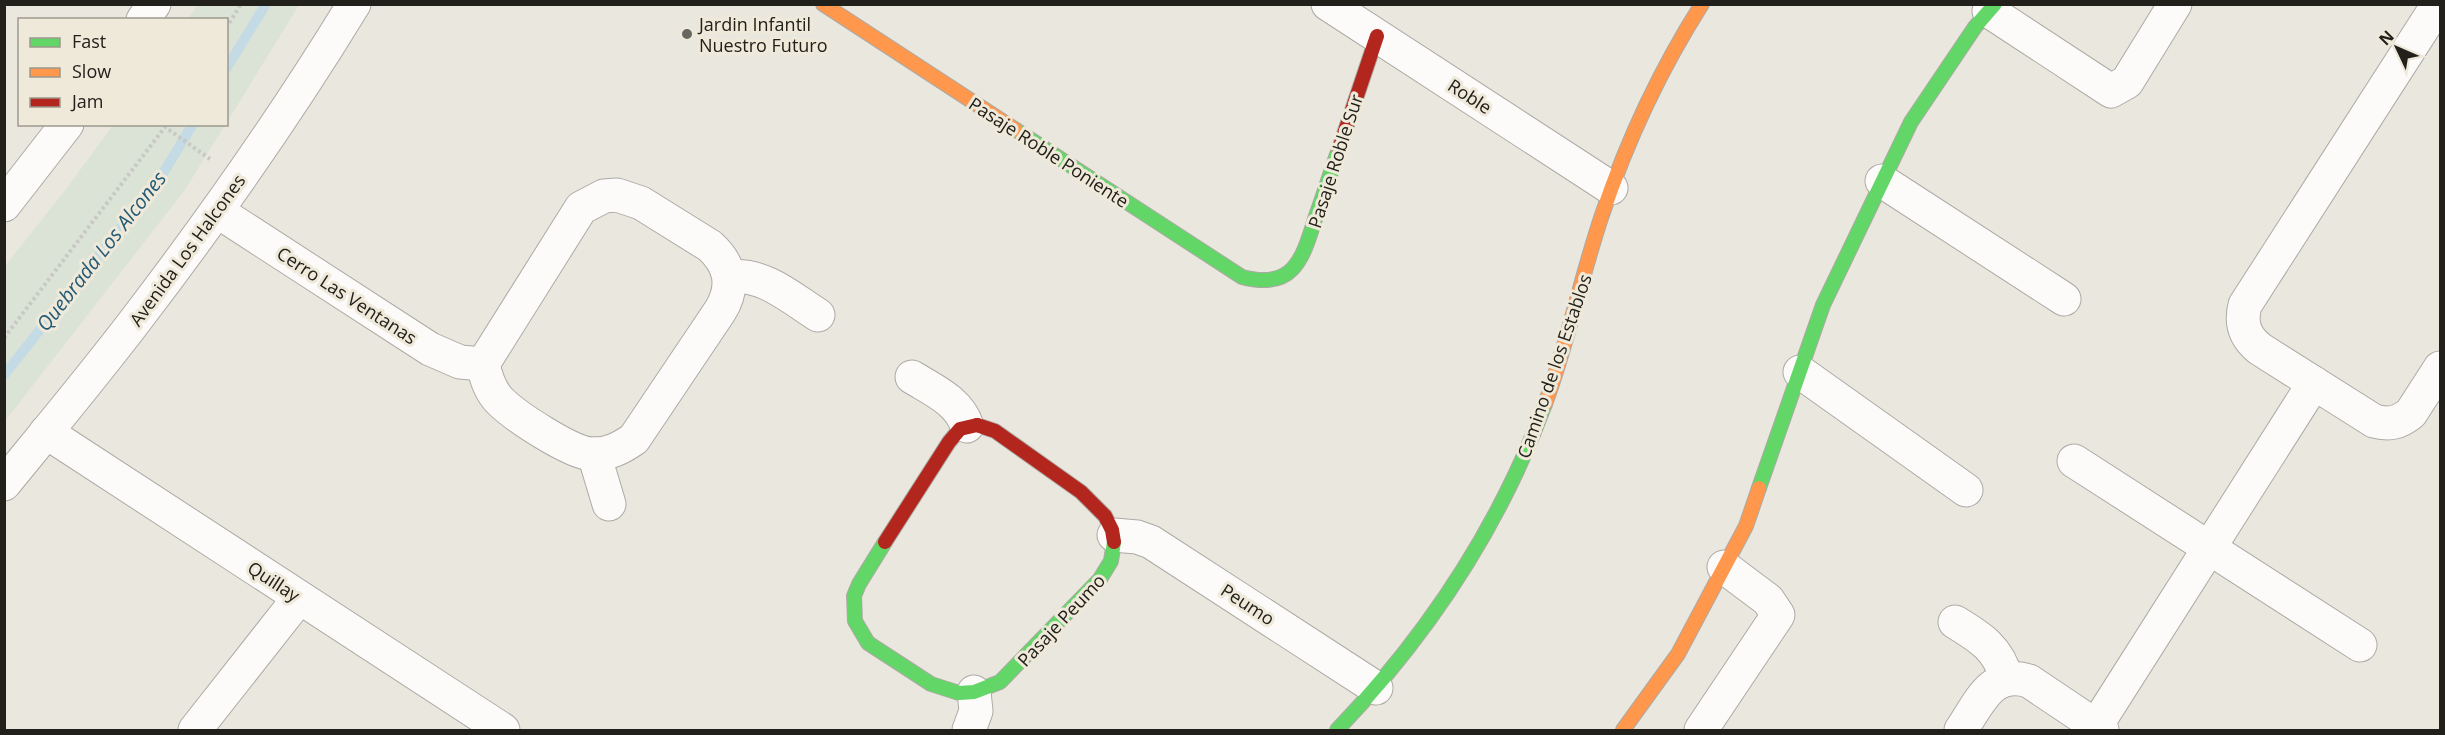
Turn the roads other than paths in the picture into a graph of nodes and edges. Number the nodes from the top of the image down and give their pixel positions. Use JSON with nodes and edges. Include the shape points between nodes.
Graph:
{"nodes":[{"id":1,"x":154,"y":4,"type":"edge"},
{"id":2,"x":354,"y":4,"type":"edge"},
{"id":3,"x":823,"y":4,"type":"edge"},
{"id":4,"x":1328,"y":4,"type":"edge"},
{"id":5,"x":1702,"y":4,"type":"edge"},
{"id":6,"x":2175,"y":4,"type":"edge"},
{"id":7,"x":1992,"y":8,"type":"edge"},
{"id":8,"x":2430,"y":12,"type":"edge"},
{"id":9,"x":144,"y":18,"type":"edge"},
{"id":10,"x":1377,"y":36,"type":"junction"},
{"id":11,"x":66,"y":126,"type":"edge"},
{"id":12,"x":1882,"y":181,"type":"junction"},
{"id":13,"x":1611,"y":188,"type":"junction"},
{"id":14,"x":4,"y":205,"type":"edge"},
{"id":15,"x":217,"y":211,"type":"junction"},
{"id":16,"x":730,"y":277,"type":"junction"},
{"id":17,"x":1281,"y":278,"type":"joint"},
{"id":18,"x":2064,"y":299,"type":"dead end"},
{"id":19,"x":818,"y":315,"type":"dead end"},
{"id":20,"x":483,"y":364,"type":"junction"},
{"id":21,"x":2440,"y":368,"type":"edge"},
{"id":22,"x":1800,"y":372,"type":"junction"},
{"id":23,"x":912,"y":377,"type":"dead end"},
{"id":24,"x":2314,"y":383,"type":"junction"},
{"id":25,"x":967,"y":426,"type":"junction"},
{"id":26,"x":46,"y":432,"type":"junction"},
{"id":27,"x":594,"y":454,"type":"junction"},
{"id":28,"x":2074,"y":461,"type":"dead end"},
{"id":29,"x":4,"y":484,"type":"edge"},
{"id":30,"x":1966,"y":490,"type":"dead end"},
{"id":31,"x":609,"y":504,"type":"dead end"},
{"id":32,"x":1114,"y":535,"type":"junction"},
{"id":33,"x":2209,"y":548,"type":"junction"},
{"id":34,"x":1725,"y":567,"type":"junction"},
{"id":35,"x":300,"y":598,"type":"junction"},
{"id":36,"x":1955,"y":622,"type":"dead end"},
{"id":37,"x":2360,"y":645,"type":"dead end"},
{"id":38,"x":2006,"y":678,"type":"junction"},
{"id":39,"x":1376,"y":688,"type":"junction"},
{"id":40,"x":974,"y":692,"type":"junction"},
{"id":41,"x":2099,"y":728,"type":"edge"},
{"id":42,"x":195,"y":730,"type":"edge"},
{"id":43,"x":503,"y":730,"type":"edge"},
{"id":44,"x":969,"y":730,"type":"edge"},
{"id":45,"x":1337,"y":730,"type":"edge"},
{"id":46,"x":1623,"y":730,"type":"edge"},
{"id":47,"x":1701,"y":730,"type":"edge"},
{"id":48,"x":1961,"y":730,"type":"edge"}],
"edges":[{"from":1,"to":9,"type":"street"},
{"from":2,"to":15,"type":"street","name":"Avenida Los Halcones"},
{"from":3,"to":17,"type":"street","name":"Pasaje Roble Poniente","via":[[1242,277],[1268,282]]},
{"from":4,"to":10,"type":"street","name":"Roble"},
{"from":5,"to":13,"type":"street","name":"Camino de los Establos","via":[[1650,98]]},
{"from":6,"to":7,"type":"street","via":[[2127,82],[2111,91]]},
{"from":7,"to":12,"type":"street","via":[[1911,122]]},
{"from":8,"to":24,"type":"street","via":[[2245,305],[2242,316],[2250,340]]},
{"from":10,"to":13,"type":"street","name":"Roble"},
{"from":10,"to":17,"type":"street","name":"Pasaje Roble Sur","via":[[1302,259]]},
{"from":11,"to":14,"type":"street"},
{"from":12,"to":18,"type":"street"},
{"from":12,"to":22,"type":"street","via":[[1822,305]]},
{"from":13,"to":39,"type":"street","name":"Camino de los Establos","via":[[1552,384],[1514,482],[1452,590]]},
{"from":15,"to":20,"type":"street","name":"Cerro Las Ventanas","via":[[430,349],[460,362]]},
{"from":15,"to":26,"type":"street","name":"Avenida Los Halcones"},
{"from":16,"to":19,"type":"street","via":[[761,280]]},
{"from":16,"to":20,"type":"street","via":[[720,254],[710,246],[641,203],[617,195],[604,196],[581,208]]},
{"from":16,"to":27,"type":"street","via":[[727,301],[634,439],[622,448]]},
{"from":20,"to":27,"type":"street","via":[[500,401],[568,447]]},
{"from":21,"to":24,"type":"street","via":[[2411,413],[2385,424]]},
{"from":22,"to":30,"type":"street"},
{"from":22,"to":34,"type":"street","via":[[1746,526]]},
{"from":23,"to":25,"type":"street","via":[[960,410]]},
{"from":24,"to":33,"type":"street"},
{"from":25,"to":32,"type":"street","via":[[987,426],[1081,491],[1102,510]]},
{"from":25,"to":40,"type":"street","name":"Pasaje Peumo","via":[[949,442],[859,584],[853,609],[860,633],[878,650],[944,690]]},
{"from":26,"to":29,"type":"street","name":"Avenida Los Halcones"},
{"from":26,"to":35,"type":"street","name":"Quillay"},
{"from":27,"to":31,"type":"street"},
{"from":28,"to":33,"type":"street"},
{"from":32,"to":39,"type":"street","name":"Peumo","via":[[1137,537],[1158,546]]},
{"from":32,"to":40,"type":"street","name":"Pasaje Peumo","via":[[1114,556],[1100,579],[1011,672],[988,689]]},
{"from":33,"to":37,"type":"street"},
{"from":33,"to":41,"type":"street"},
{"from":34,"to":46,"type":"street","via":[[1678,654]]},
{"from":34,"to":47,"type":"street","via":[[1768,600],[1778,615]]},
{"from":35,"to":42,"type":"street"},
{"from":35,"to":43,"type":"street","name":"Quillay"},
{"from":36,"to":38,"type":"street","via":[[1989,645]]},
{"from":38,"to":41,"type":"street","via":[[2029,681]]},
{"from":38,"to":48,"type":"street","via":[[1987,691]]},
{"from":39,"to":45,"type":"street","name":"Camino de los Establos"},
{"from":40,"to":44,"type":"street","via":[[976,711]]}]}
